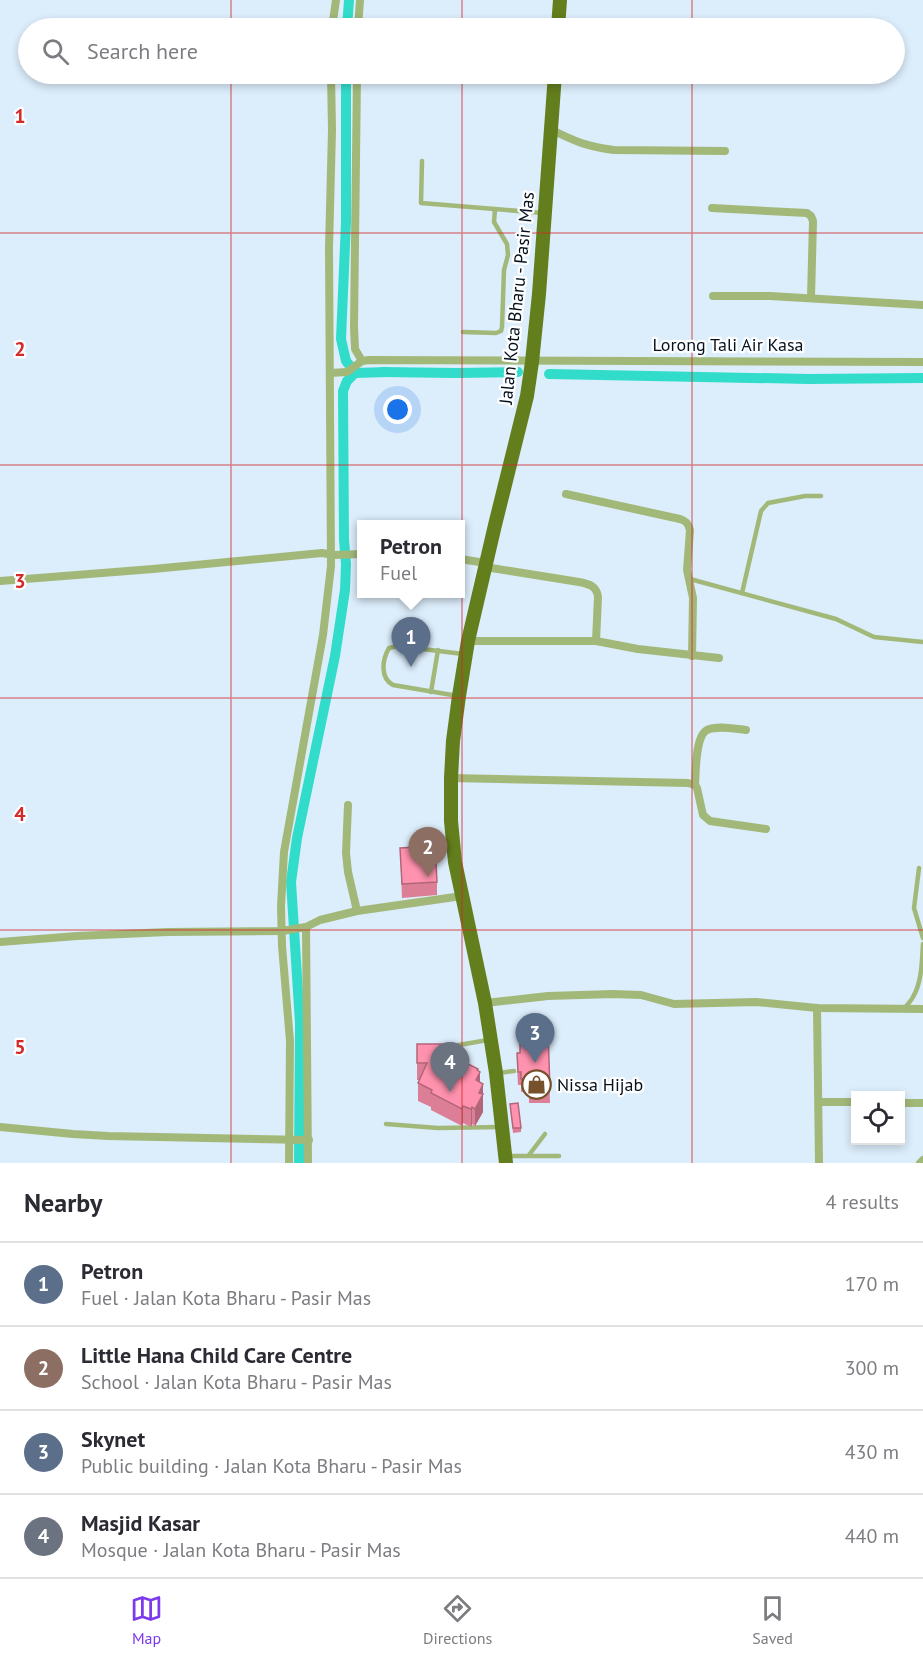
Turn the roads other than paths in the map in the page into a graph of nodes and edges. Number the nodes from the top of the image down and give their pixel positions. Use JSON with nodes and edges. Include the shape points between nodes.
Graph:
{"nodes":[{"id":1,"x":336,"y":0,"type":"edge"},
{"id":2,"x":360,"y":0,"type":"edge"},
{"id":3,"x":560,"y":0,"type":"edge"},
{"id":4,"x":333,"y":18,"type":"edge"},
{"id":5,"x":359,"y":18,"type":"edge"},
{"id":6,"x":559,"y":18,"type":"edge"},
{"id":7,"x":331,"y":84,"type":"edge"},
{"id":8,"x":357,"y":84,"type":"edge"},
{"id":9,"x":554,"y":84,"type":"edge"},
{"id":10,"x":552,"y":130,"type":"junction"},
{"id":11,"x":725,"y":151,"type":"dead end"},
{"id":12,"x":422,"y":161,"type":"dead end"},
{"id":13,"x":712,"y":208,"type":"dead end"},
{"id":14,"x":495,"y":209,"type":"junction"},
{"id":15,"x":545,"y":213,"type":"junction"},
{"id":16,"x":713,"y":296,"type":"dead end"},
{"id":17,"x":811,"y":298,"type":"junction"},
{"id":18,"x":923,"y":305,"type":"edge"},
{"id":19,"x":463,"y":332,"type":"dead end"},
{"id":20,"x":362,"y":361,"type":"junction"},
{"id":21,"x":532,"y":362,"type":"junction"},
{"id":22,"x":923,"y":362,"type":"edge"},
{"id":23,"x":333,"y":373,"type":"junction"},
{"id":24,"x":566,"y":494,"type":"dead end"},
{"id":25,"x":821,"y":496,"type":"dead end"},
{"id":26,"x":357,"y":554,"type":"edge"},
{"id":27,"x":334,"y":555,"type":"junction"},
{"id":28,"x":465,"y":560,"type":"edge"},
{"id":29,"x":485,"y":565,"type":"junction"},
{"id":30,"x":689,"y":579,"type":"junction"},
{"id":31,"x":0,"y":581,"type":"edge"},
{"id":32,"x":742,"y":593,"type":"junction"},
{"id":33,"x":596,"y":641,"type":"junction"},
{"id":34,"x":923,"y":642,"type":"edge"},
{"id":35,"x":467,"y":648,"type":"junction"},
{"id":36,"x":438,"y":650,"type":"junction"},
{"id":37,"x":692,"y":656,"type":"junction"},
{"id":38,"x":719,"y":658,"type":"dead end"},
{"id":39,"x":431,"y":692,"type":"junction"},
{"id":40,"x":459,"y":696,"type":"junction"},
{"id":41,"x":746,"y":730,"type":"dead end"},
{"id":42,"x":451,"y":778,"type":"junction"},
{"id":43,"x":695,"y":785,"type":"junction"},
{"id":44,"x":348,"y":805,"type":"dead end"},
{"id":45,"x":766,"y":829,"type":"dead end"},
{"id":46,"x":919,"y":868,"type":"dead end"},
{"id":47,"x":462,"y":896,"type":"junction"},
{"id":48,"x":357,"y":911,"type":"junction"},
{"id":49,"x":304,"y":928,"type":"junction"},
{"id":50,"x":285,"y":930,"type":"junction"},
{"id":51,"x":923,"y":938,"type":"edge"},
{"id":52,"x":0,"y":942,"type":"edge"},
{"id":53,"x":923,"y":944,"type":"edge"},
{"id":54,"x":485,"y":1003,"type":"junction"},
{"id":55,"x":817,"y":1008,"type":"junction"},
{"id":56,"x":904,"y":1008,"type":"junction"},
{"id":57,"x":923,"y":1009,"type":"edge"},
{"id":58,"x":491,"y":1040,"type":"junction"},
{"id":59,"x":453,"y":1046,"type":"dead end"},
{"id":60,"x":514,"y":1071,"type":"dead end"},
{"id":61,"x":496,"y":1073,"type":"junction"},
{"id":62,"x":819,"y":1102,"type":"junction"},
{"id":63,"x":851,"y":1102,"type":"edge"},
{"id":64,"x":905,"y":1103,"type":"edge"},
{"id":65,"x":923,"y":1103,"type":"edge"},
{"id":66,"x":386,"y":1124,"type":"dead end"},
{"id":67,"x":0,"y":1127,"type":"edge"},
{"id":68,"x":502,"y":1127,"type":"junction"},
{"id":69,"x":545,"y":1134,"type":"dead end"},
{"id":70,"x":290,"y":1140,"type":"junction"},
{"id":71,"x":307,"y":1140,"type":"junction"},
{"id":72,"x":529,"y":1155,"type":"junction"},
{"id":73,"x":559,"y":1156,"type":"dead end"},
{"id":74,"x":506,"y":1160,"type":"edge"},
{"id":75,"x":289,"y":1163,"type":"edge"},
{"id":76,"x":308,"y":1163,"type":"edge"},
{"id":77,"x":819,"y":1163,"type":"edge"}],
"edges":[{"from":1,"to":4,"type":"street"},
{"from":2,"to":5,"type":"street"},
{"from":3,"to":6,"type":"highway"},
{"from":7,"to":23,"type":"street","via":[[329,248]]},
{"from":8,"to":20,"type":"street","via":[[354,327],[355,348]]},
{"from":9,"to":10,"type":"highway","name":"Jalan Kota Bharu - Pasir Mas"},
{"from":10,"to":11,"type":"street","via":[[597,148]]},
{"from":10,"to":15,"type":"highway","name":"Jalan Kota Bharu - Pasir Mas"},
{"from":12,"to":14,"type":"lane","via":[[421,203]]},
{"from":13,"to":17,"type":"street","via":[[812,216]]},
{"from":14,"to":15,"type":"lane"},
{"from":14,"to":19,"type":"lane","via":[[494,222],[507,244],[508,255],[501,331]]},
{"from":15,"to":21,"type":"highway","name":"Jalan Kota Bharu - Pasir Mas"},
{"from":16,"to":17,"type":"street"},
{"from":17,"to":18,"type":"street"},
{"from":20,"to":21,"type":"street","name":"Lorong Tali Air Kasa"},
{"from":20,"to":23,"type":"street","via":[[347,372]]},
{"from":21,"to":22,"type":"street","name":"Lorong Tali Air Kasa"},
{"from":21,"to":29,"type":"highway","name":"Jalan Kota Bharu - Pasir Mas","via":[[520,430]]},
{"from":23,"to":27,"type":"street"},
{"from":24,"to":30,"type":"street","via":[[685,521],[690,530]]},
{"from":25,"to":32,"type":"lane","via":[[768,503],[761,511]]},
{"from":26,"to":27,"type":"street"},
{"from":27,"to":31,"type":"street"},
{"from":27,"to":50,"type":"street","via":[[284,852]]},
{"from":28,"to":29,"type":"street"},
{"from":29,"to":33,"type":"street","via":[[594,587],[598,597]]},
{"from":29,"to":35,"type":"highway","name":"Jalan Kota Bharu - Pasir Mas"},
{"from":30,"to":32,"type":"lane"},
{"from":30,"to":37,"type":"street","via":[[694,610]]},
{"from":32,"to":34,"type":"lane","via":[[836,619],[874,637]]},
{"from":33,"to":35,"type":"street"},
{"from":33,"to":37,"type":"street"},
{"from":35,"to":36,"type":"lane"},
{"from":35,"to":40,"type":"highway","name":"Jalan Kota Bharu - Pasir Mas"},
{"from":36,"to":39,"type":"lane"},
{"from":36,"to":39,"type":"lane","via":[[398,646],[389,648],[386,654],[386,682]]},
{"from":37,"to":38,"type":"street"},
{"from":39,"to":40,"type":"lane"},
{"from":40,"to":42,"type":"highway","name":"Jalan Kota Bharu - Pasir Mas"},
{"from":41,"to":43,"type":"street","via":[[706,730],[698,745]]},
{"from":42,"to":43,"type":"street"},
{"from":42,"to":47,"type":"highway","name":"Jalan Kota Bharu - Pasir Mas","via":[[451,821]]},
{"from":43,"to":45,"type":"street","via":[[703,816],[710,821]]},
{"from":44,"to":48,"type":"street","via":[[346,853]]},
{"from":46,"to":51,"type":"lane","via":[[914,908]]},
{"from":47,"to":48,"type":"street"},
{"from":47,"to":54,"type":"highway","name":"Jalan Kota Bharu - Pasir Mas"},
{"from":48,"to":49,"type":"street"},
{"from":49,"to":50,"type":"street"},
{"from":49,"to":71,"type":"street"},
{"from":50,"to":52,"type":"street"},
{"from":50,"to":70,"type":"street"},
{"from":53,"to":56,"type":"lane","via":[[917,987]]},
{"from":54,"to":55,"type":"street","via":[[613,994],[641,995],[674,1004],[756,1002]]},
{"from":54,"to":58,"type":"highway","name":"Jalan Kota Bharu - Pasir Mas"},
{"from":55,"to":56,"type":"street"},
{"from":55,"to":62,"type":"street"},
{"from":56,"to":57,"type":"street"},
{"from":58,"to":59,"type":"lane"},
{"from":58,"to":61,"type":"highway","name":"Jalan Kota Bharu - Pasir Mas"},
{"from":60,"to":61,"type":"lane"},
{"from":61,"to":68,"type":"highway","name":"Jalan Kota Bharu - Pasir Mas"},
{"from":62,"to":63,"type":"street"},
{"from":62,"to":77,"type":"street"},
{"from":64,"to":65,"type":"street"},
{"from":66,"to":68,"type":"lane"},
{"from":67,"to":70,"type":"street","via":[[85,1135]]},
{"from":68,"to":74,"type":"highway","name":"Jalan Kota Bharu - Pasir Mas"},
{"from":69,"to":72,"type":"lane"},
{"from":70,"to":71,"type":"street"},
{"from":70,"to":75,"type":"street"},
{"from":71,"to":76,"type":"street"},
{"from":72,"to":73,"type":"lane"},
{"from":72,"to":74,"type":"lane"}]}
